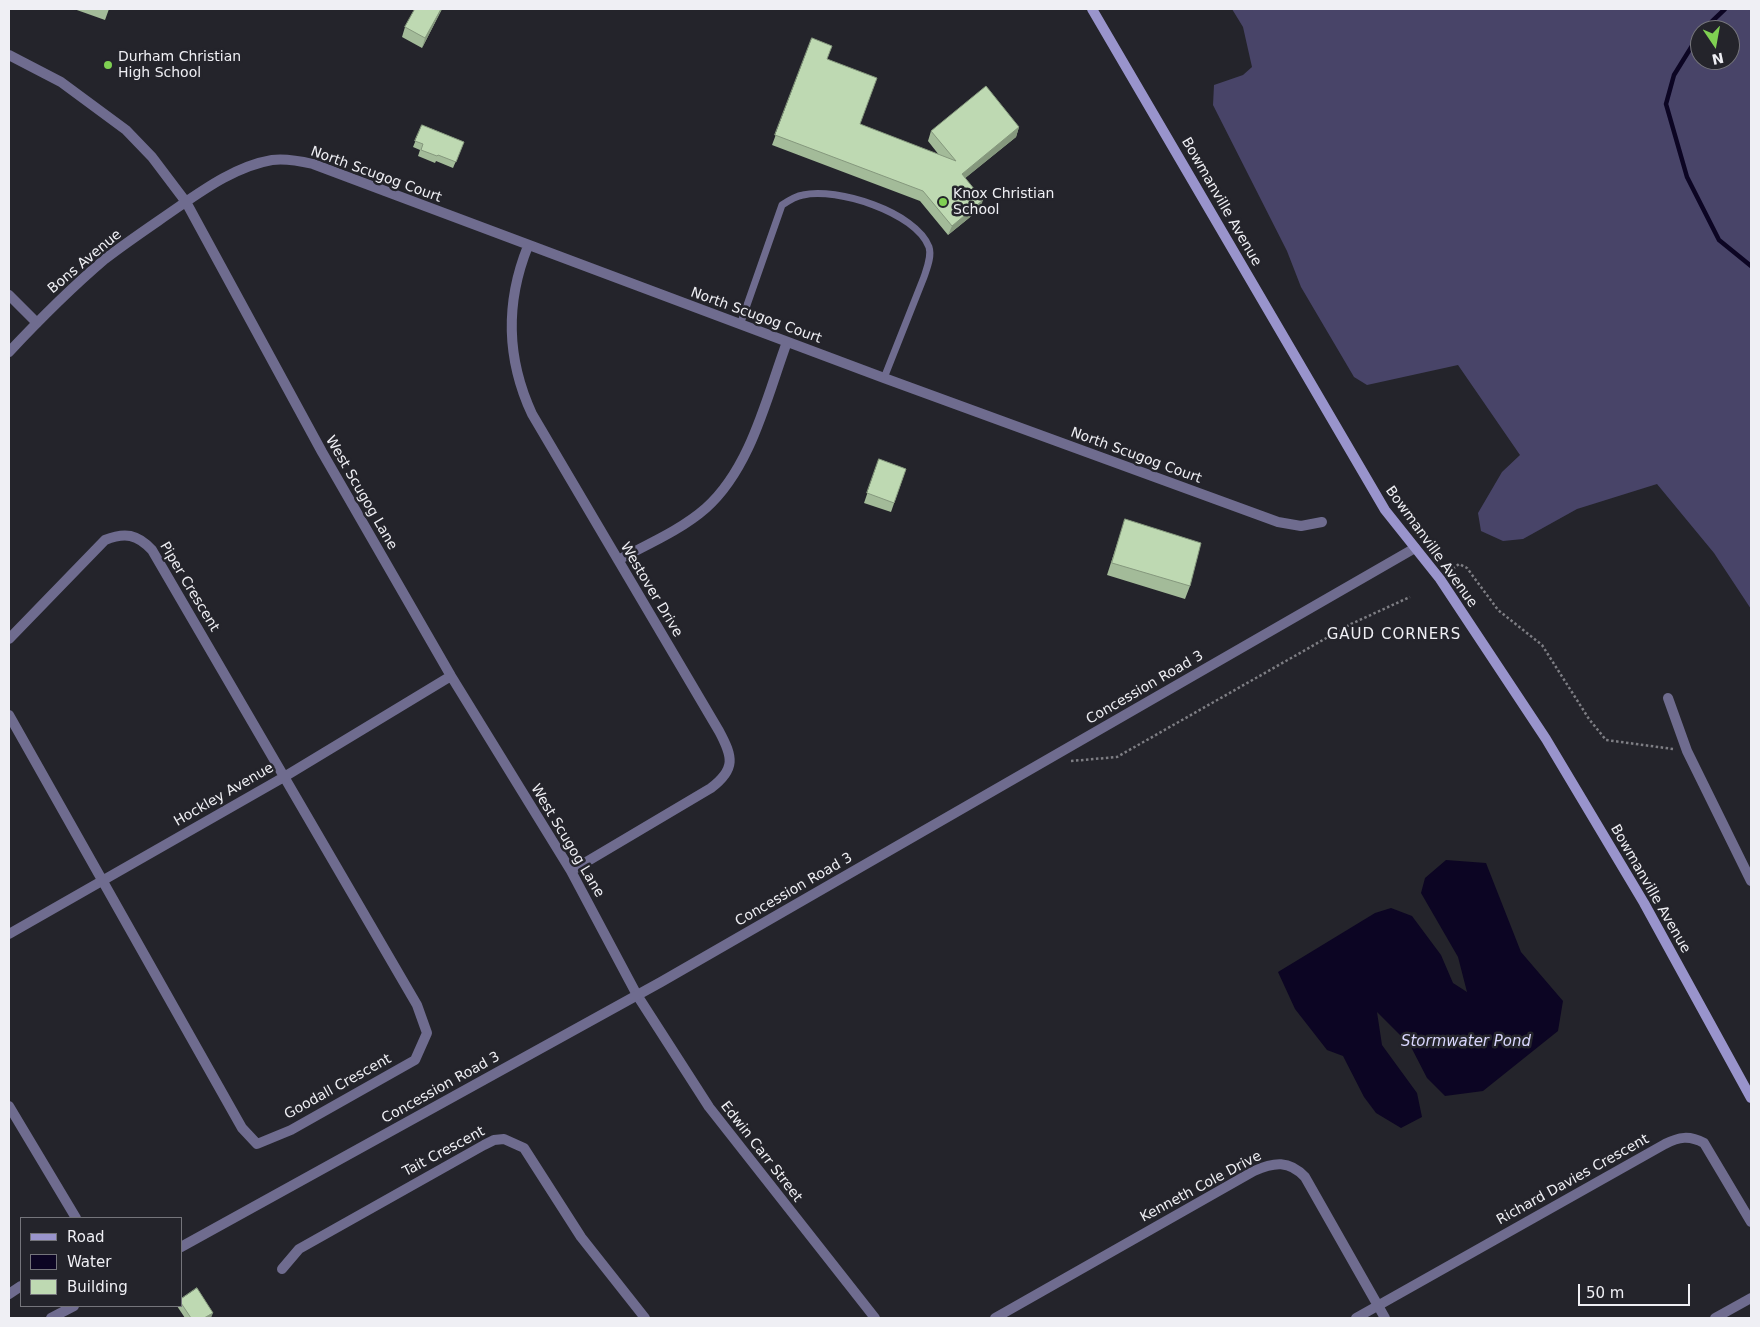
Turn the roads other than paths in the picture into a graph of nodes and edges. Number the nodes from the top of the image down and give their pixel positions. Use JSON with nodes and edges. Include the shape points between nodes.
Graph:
{"nodes":[{"id":1,"x":1092,"y":9,"type":"edge"},
{"id":2,"x":9,"y":55,"type":"edge"},
{"id":3,"x":186,"y":202,"type":"junction"},
{"id":4,"x":528,"y":246,"type":"junction"},
{"id":5,"x":9,"y":294,"type":"edge"},
{"id":6,"x":37,"y":322,"type":"junction"},
{"id":7,"x":740,"y":325,"type":"junction"},
{"id":8,"x":787,"y":342,"type":"junction"},
{"id":9,"x":9,"y":352,"type":"edge"},
{"id":10,"x":884,"y":378,"type":"junction"},
{"id":11,"x":1322,"y":522,"type":"dead end"},
{"id":12,"x":1415,"y":548,"type":"junction"},
{"id":13,"x":618,"y":560,"type":"junction"},
{"id":14,"x":9,"y":639,"type":"edge"},
{"id":15,"x":451,"y":676,"type":"junction"},
{"id":16,"x":1668,"y":698,"type":"dead end"},
{"id":17,"x":9,"y":715,"type":"edge"},
{"id":18,"x":284,"y":777,"type":"junction"},
{"id":19,"x":570,"y":871,"type":"junction"},
{"id":20,"x":102,"y":881,"type":"junction"},
{"id":21,"x":1751,"y":881,"type":"edge"},
{"id":22,"x":9,"y":934,"type":"edge"},
{"id":23,"x":637,"y":995,"type":"junction"},
{"id":24,"x":1751,"y":1098,"type":"edge"},
{"id":25,"x":9,"y":1106,"type":"edge"},
{"id":26,"x":75,"y":1217,"type":"edge"},
{"id":27,"x":1751,"y":1222,"type":"edge"},
{"id":28,"x":182,"y":1246,"type":"edge"},
{"id":29,"x":282,"y":1269,"type":"dead end"},
{"id":30,"x":20,"y":1287,"type":"edge"},
{"id":31,"x":9,"y":1294,"type":"edge"},
{"id":32,"x":1751,"y":1298,"type":"edge"},
{"id":33,"x":1377,"y":1305,"type":"junction"},
{"id":34,"x":72,"y":1307,"type":"edge"},
{"id":35,"x":52,"y":1318,"type":"edge"},
{"id":36,"x":645,"y":1318,"type":"edge"},
{"id":37,"x":875,"y":1318,"type":"edge"},
{"id":38,"x":995,"y":1318,"type":"edge"},
{"id":39,"x":1356,"y":1318,"type":"edge"},
{"id":40,"x":1385,"y":1318,"type":"edge"},
{"id":41,"x":1715,"y":1318,"type":"edge"}],
"edges":[{"from":1,"to":12,"type":"main road","name":"Bowmanville Avenue","via":[[1385,510]]},
{"from":2,"to":3,"type":"street","name":"West Scugog Lane","via":[[61,82],[126,130],[152,157]]},
{"from":3,"to":4,"type":"street","name":"North Scugog Court","via":[[250,166],[272,160],[294,160],[313,164]]},
{"from":3,"to":6,"type":"street","name":"Bons Avenue","via":[[106,259]]},
{"from":3,"to":15,"type":"street","name":"West Scugog Lane","via":[[322,452]]},
{"from":4,"to":7,"type":"street","name":"North Scugog Court"},
{"from":4,"to":13,"type":"street","name":"Westover Drive","via":[[511,312],[511,346],[521,390]]},
{"from":5,"to":6,"type":"street"},
{"from":6,"to":9,"type":"street","name":"Bons Avenue"},
{"from":7,"to":8,"type":"street","name":"North Scugog Court"},
{"from":7,"to":10,"type":"lane","via":[[782,205],[802,194],[836,195],[872,204],[907,222],[929,248],[924,277]]},
{"from":8,"to":10,"type":"street","name":"North Scugog Court"},
{"from":8,"to":13,"type":"street","via":[[749,447],[728,485],[684,525]]},
{"from":10,"to":11,"type":"street","name":"North Scugog Court","via":[[1278,522],[1302,526]]},
{"from":12,"to":23,"type":"street","name":"Concession Road 3"},
{"from":12,"to":24,"type":"main road","name":"Bowmanville Avenue","via":[[1440,580],[1550,747],[1644,903]]},
{"from":13,"to":19,"type":"street","name":"Westover Drive","via":[[719,731],[731,761],[722,779],[711,788]]},
{"from":14,"to":18,"type":"street","name":"Piper Crescent","via":[[105,540],[125,534],[135,535],[152,550]]},
{"from":15,"to":18,"type":"street","name":"Hockley Avenue"},
{"from":15,"to":19,"type":"street","name":"West Scugog Lane"},
{"from":16,"to":21,"type":"street","via":[[1687,751]]},
{"from":17,"to":20,"type":"street"},
{"from":18,"to":20,"type":"street","name":"Hockley Avenue"},
{"from":18,"to":20,"type":"street","name":"Goodall Crescent","via":[[417,1006],[427,1033],[415,1060],[291,1130],[257,1144],[242,1128]]},
{"from":19,"to":23,"type":"street","name":"West Scugog Lane"},
{"from":20,"to":22,"type":"street","name":"Hockley Avenue"},
{"from":23,"to":28,"type":"street","name":"Concession Road 3"},
{"from":23,"to":37,"type":"street","name":"Edwin Carr Street","via":[[727,1132]]},
{"from":25,"to":26,"type":"street"},
{"from":27,"to":33,"type":"street","name":"Richard Davies Crescent","via":[[1704,1142],[1680,1137]]},
{"from":29,"to":36,"type":"street","name":"Tait Crescent","via":[[299,1249],[484,1144],[504,1139],[524,1148],[581,1237]]},
{"from":30,"to":31,"type":"street"},
{"from":32,"to":41,"type":"street"},
{"from":33,"to":38,"type":"street","name":"Kenneth Cole Drive","via":[[1305,1177],[1298,1168],[1277,1163],[1254,1171]]},
{"from":33,"to":39,"type":"street","name":"Richard Davies Crescent"},
{"from":33,"to":40,"type":"street","name":"Kenneth Cole Drive"},
{"from":34,"to":35,"type":"street"}]}
